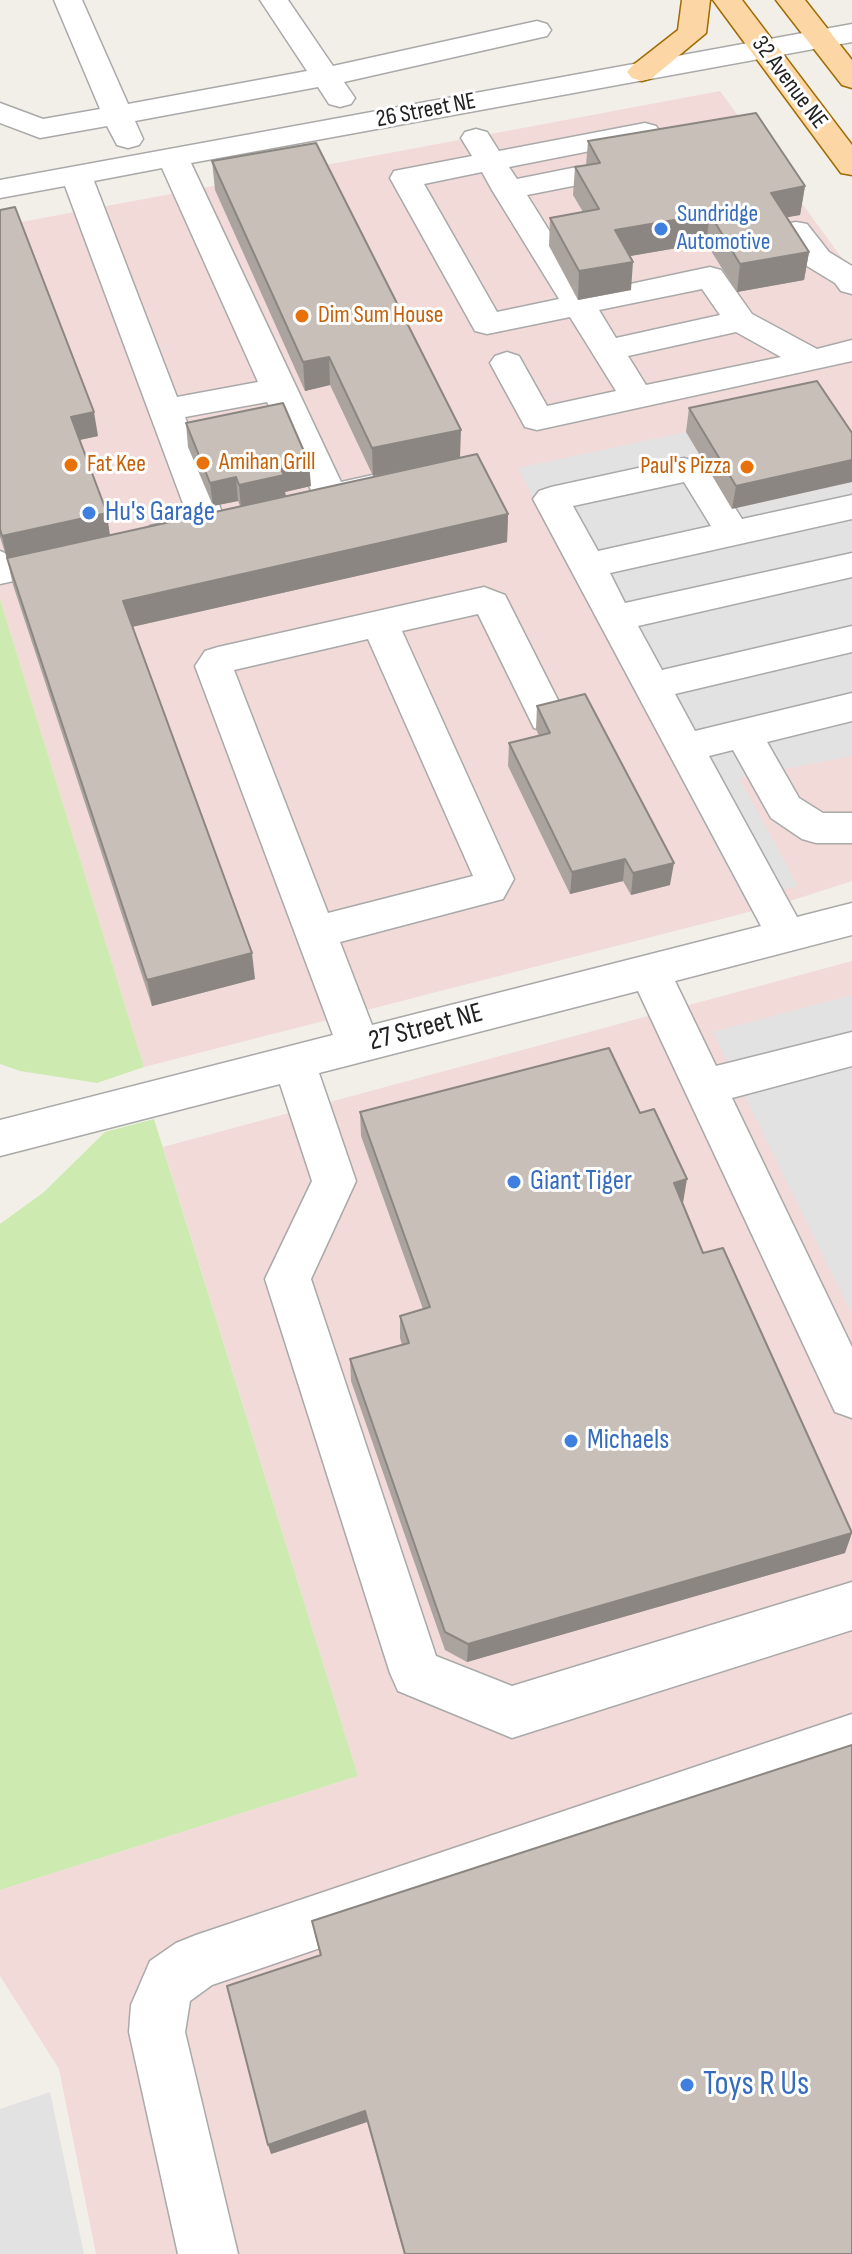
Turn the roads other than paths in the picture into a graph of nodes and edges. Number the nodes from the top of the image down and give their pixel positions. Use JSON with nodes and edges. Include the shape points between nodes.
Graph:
{"nodes":[{"id":1,"x":68,"y":0,"type":"edge"},
{"id":2,"x":274,"y":0,"type":"edge"},
{"id":3,"x":696,"y":0,"type":"edge"},
{"id":4,"x":727,"y":0,"type":"edge"},
{"id":5,"x":790,"y":0,"type":"edge"},
{"id":6,"x":852,"y":33,"type":"edge"},
{"id":7,"x":820,"y":38,"type":"junction"},
{"id":8,"x":548,"y":47,"type":"junction"},
{"id":9,"x":764,"y":49,"type":"junction"},
{"id":10,"x":642,"y":72,"type":"junction"},
{"id":11,"x":325,"y":77,"type":"junction"},
{"id":12,"x":852,"y":79,"type":"edge"},
{"id":13,"x":456,"y":106,"type":"junction"},
{"id":14,"x":0,"y":112,"type":"edge"},
{"id":15,"x":117,"y":115,"type":"junction"},
{"id":16,"x":357,"y":124,"type":"junction"},
{"id":17,"x":669,"y":128,"type":"edge"},
{"id":18,"x":173,"y":158,"type":"junction"},
{"id":19,"x":490,"y":161,"type":"junction"},
{"id":20,"x":138,"y":164,"type":"junction"},
{"id":21,"x":852,"y":166,"type":"edge"},
{"id":22,"x":76,"y":175,"type":"junction"},
{"id":23,"x":577,"y":176,"type":"edge"},
{"id":24,"x":0,"y":189,"type":"edge"},
{"id":25,"x":508,"y":190,"type":"junction"},
{"id":26,"x":796,"y":231,"type":"edge"},
{"id":27,"x":852,"y":284,"type":"edge"},
{"id":28,"x":579,"y":304,"type":"junction"},
{"id":29,"x":740,"y":321,"type":"junction"},
{"id":30,"x":607,"y":350,"type":"junction"},
{"id":31,"x":852,"y":350,"type":"edge"},
{"id":32,"x":813,"y":361,"type":"junction"},
{"id":33,"x":507,"y":363,"type":"dead end"},
{"id":34,"x":278,"y":389,"type":"junction"},
{"id":35,"x":637,"y":398,"type":"junction"},
{"id":36,"x":166,"y":410,"type":"junction"},
{"id":37,"x":404,"y":480,"type":"edge"},
{"id":38,"x":852,"y":507,"type":"edge"},
{"id":39,"x":733,"y":534,"type":"junction"},
{"id":40,"x":0,"y":563,"type":"edge"},
{"id":41,"x":852,"y":565,"type":"edge"},
{"id":42,"x":588,"y":566,"type":"junction"},
{"id":43,"x":615,"y":618,"type":"junction"},
{"id":44,"x":380,"y":624,"type":"junction"},
{"id":45,"x":852,"y":639,"type":"edge"},
{"id":46,"x":651,"y":686,"type":"junction"},
{"id":47,"x":852,"y":707,"type":"edge"},
{"id":48,"x":548,"y":718,"type":"edge"},
{"id":49,"x":743,"y":733,"type":"junction"},
{"id":50,"x":684,"y":748,"type":"junction"},
{"id":51,"x":852,"y":828,"type":"edge"},
{"id":52,"x":852,"y":919,"type":"edge"},
{"id":53,"x":315,"y":932,"type":"junction"},
{"id":54,"x":787,"y":936,"type":"junction"},
{"id":55,"x":649,"y":970,"type":"junction"},
{"id":56,"x":358,"y":1045,"type":"junction"},
{"id":57,"x":852,"y":1049,"type":"edge"},
{"id":58,"x":294,"y":1062,"type":"junction"},
{"id":59,"x":705,"y":1087,"type":"junction"},
{"id":60,"x":0,"y":1138,"type":"edge"},
{"id":61,"x":835,"y":1323,"type":"edge"},
{"id":62,"x":852,"y":1397,"type":"edge"},
{"id":63,"x":852,"y":1606,"type":"edge"},
{"id":64,"x":852,"y":1740,"type":"edge"},
{"id":65,"x":208,"y":2254,"type":"edge"}],
"edges":[{"from":1,"to":15,"type":"street"},
{"from":2,"to":11,"type":"street"},
{"from":3,"to":10,"type":"main road","via":[[692,33]]},
{"from":4,"to":9,"type":"main road","name":"32 Avenue NE"},
{"from":5,"to":7,"type":"main road","name":"32 Avenue NE"},
{"from":6,"to":7,"type":"street","name":"26 Street NE"},
{"from":7,"to":9,"type":"street","name":"26 Street NE"},
{"from":7,"to":12,"type":"main road","name":"32 Avenue NE"},
{"from":8,"to":10,"type":"street","name":"26 Street NE"},
{"from":8,"to":11,"type":"street"},
{"from":8,"to":13,"type":"street","name":"26 Street NE"},
{"from":9,"to":10,"type":"street","name":"26 Street NE"},
{"from":9,"to":21,"type":"main road","name":"32 Avenue NE"},
{"from":11,"to":15,"type":"street"},
{"from":11,"to":16,"type":"street"},
{"from":13,"to":16,"type":"street","name":"26 Street NE"},
{"from":13,"to":19,"type":"street"},
{"from":14,"to":15,"type":"street","via":[[40,129]]},
{"from":15,"to":20,"type":"street"},
{"from":16,"to":18,"type":"street","name":"26 Street NE"},
{"from":17,"to":19,"type":"street"},
{"from":18,"to":20,"type":"street","name":"26 Street NE"},
{"from":18,"to":34,"type":"street"},
{"from":19,"to":25,"type":"street"},
{"from":19,"to":28,"type":"street","via":[[405,178],[487,324]]},
{"from":20,"to":22,"type":"street","name":"26 Street NE"},
{"from":22,"to":24,"type":"street","name":"26 Street NE"},
{"from":22,"to":36,"type":"street"},
{"from":23,"to":25,"type":"street"},
{"from":25,"to":28,"type":"street"},
{"from":26,"to":27,"type":"street","via":[[818,259]]},
{"from":28,"to":29,"type":"street","via":[[710,277]]},
{"from":28,"to":30,"type":"street"},
{"from":29,"to":30,"type":"street"},
{"from":29,"to":32,"type":"street"},
{"from":30,"to":35,"type":"street"},
{"from":31,"to":32,"type":"street"},
{"from":32,"to":35,"type":"street"},
{"from":33,"to":35,"type":"street","via":[[537,419]]},
{"from":34,"to":36,"type":"street"},
{"from":34,"to":37,"type":"street","via":[[315,500]]},
{"from":36,"to":40,"type":"street","via":[[224,522],[3,572]]},
{"from":38,"to":39,"type":"street"},
{"from":39,"to":42,"type":"street"},
{"from":39,"to":42,"type":"street","via":[[697,474],[684,470],[551,499]]},
{"from":41,"to":43,"type":"street"},
{"from":42,"to":43,"type":"street"},
{"from":43,"to":46,"type":"street"},
{"from":44,"to":48,"type":"street","via":[[484,600],[492,604]]},
{"from":44,"to":53,"type":"street","via":[[218,660],[214,666]]},
{"from":44,"to":53,"type":"street","via":[[494,879],[489,888]]},
{"from":45,"to":46,"type":"street"},
{"from":46,"to":50,"type":"street"},
{"from":47,"to":49,"type":"street"},
{"from":49,"to":50,"type":"street"},
{"from":49,"to":51,"type":"street","via":[[785,808],[816,828]]},
{"from":50,"to":54,"type":"street"},
{"from":52,"to":54,"type":"street","name":"27 Street NE"},
{"from":53,"to":56,"type":"street"},
{"from":54,"to":55,"type":"street","name":"27 Street NE"},
{"from":55,"to":56,"type":"street","name":"27 Street NE"},
{"from":55,"to":59,"type":"street"},
{"from":56,"to":58,"type":"street","name":"27 Street NE"},
{"from":57,"to":59,"type":"street"},
{"from":58,"to":60,"type":"street","name":"27 Street NE"},
{"from":58,"to":63,"type":"street","via":[[334,1181],[288,1279],[416,1673],[512,1712]]},
{"from":59,"to":61,"type":"street"},
{"from":61,"to":62,"type":"street"},
{"from":64,"to":65,"type":"street","via":[[196,1963],[170,1981],[159,2005],[157,2032]]}]}
